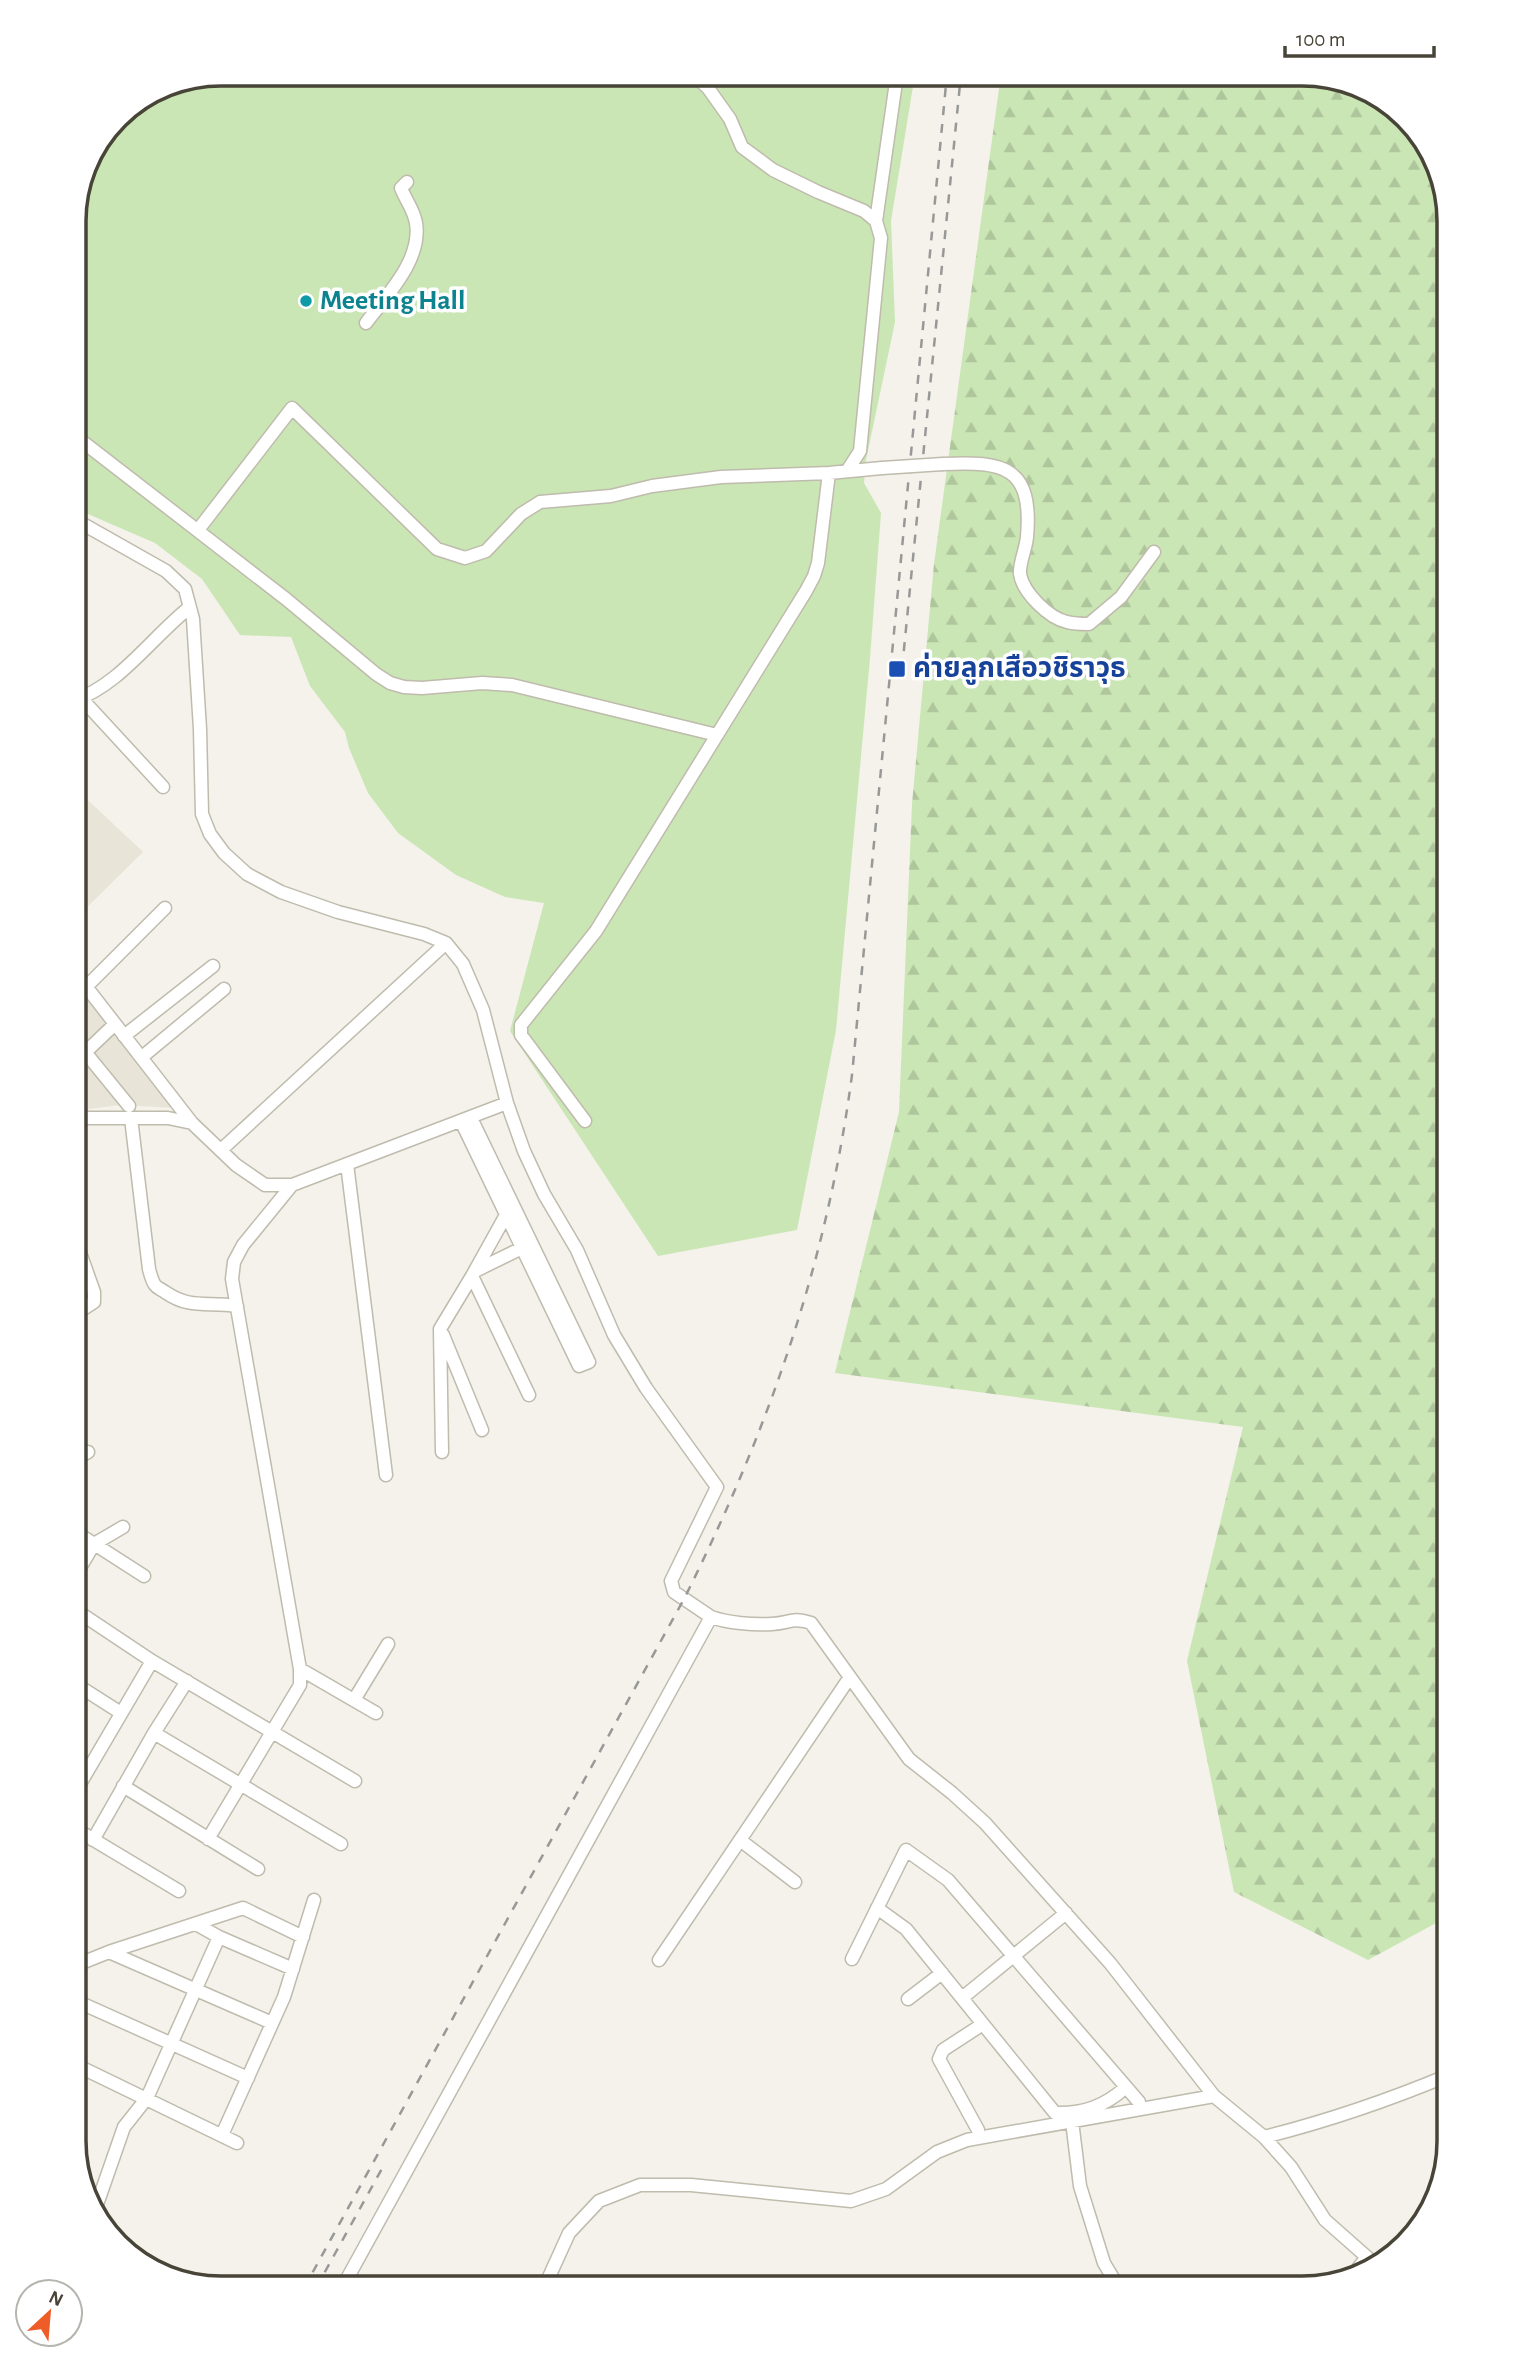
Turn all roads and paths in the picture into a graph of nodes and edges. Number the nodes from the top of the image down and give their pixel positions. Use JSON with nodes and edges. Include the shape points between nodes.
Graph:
{"nodes":[{"id":1,"x":706,"y":86,"type":"edge"},
{"id":2,"x":895,"y":86,"type":"edge"},
{"id":3,"x":407,"y":182,"type":"dead end"},
{"id":4,"x":876,"y":221,"type":"junction"},
{"id":5,"x":366,"y":323,"type":"dead end"},
{"id":6,"x":86,"y":444,"type":"edge"},
{"id":7,"x":847,"y":471,"type":"junction"},
{"id":8,"x":829,"y":473,"type":"junction"},
{"id":9,"x":86,"y":526,"type":"edge"},
{"id":10,"x":198,"y":530,"type":"junction"},
{"id":11,"x":1154,"y":552,"type":"dead end"},
{"id":12,"x":190,"y":607,"type":"junction"},
{"id":13,"x":86,"y":696,"type":"edge"},
{"id":14,"x":86,"y":708,"type":"edge"},
{"id":15,"x":717,"y":735,"type":"junction"},
{"id":16,"x":163,"y":787,"type":"dead end"},
{"id":17,"x":165,"y":908,"type":"dead end"},
{"id":18,"x":446,"y":943,"type":"junction"},
{"id":19,"x":213,"y":966,"type":"dead end"},
{"id":20,"x":86,"y":987,"type":"joint"},
{"id":21,"x":224,"y":989,"type":"dead end"},
{"id":22,"x":116,"y":1024,"type":"junction"},
{"id":23,"x":124,"y":1036,"type":"junction"},
{"id":24,"x":86,"y":1051,"type":"edge"},
{"id":25,"x":86,"y":1053,"type":"edge"},
{"id":26,"x":142,"y":1057,"type":"junction"},
{"id":27,"x":507,"y":1103,"type":"junction"},
{"id":28,"x":130,"y":1112,"type":"junction"},
{"id":29,"x":86,"y":1117,"type":"edge"},
{"id":30,"x":466,"y":1120,"type":"junction"},
{"id":31,"x":585,"y":1121,"type":"dead end"},
{"id":32,"x":192,"y":1123,"type":"junction"},
{"id":33,"x":221,"y":1150,"type":"junction"},
{"id":34,"x":347,"y":1164,"type":"junction"},
{"id":35,"x":292,"y":1185,"type":"junction"},
{"id":36,"x":511,"y":1212,"type":"junction"},
{"id":37,"x":527,"y":1245,"type":"junction"},
{"id":38,"x":86,"y":1270,"type":"edge"},
{"id":39,"x":474,"y":1274,"type":"junction"},
{"id":40,"x":237,"y":1306,"type":"junction"},
{"id":41,"x":86,"y":1307,"type":"edge"},
{"id":42,"x":558,"y":1311,"type":"dead end"},
{"id":43,"x":440,"y":1329,"type":"junction"},
{"id":44,"x":529,"y":1395,"type":"dead end"},
{"id":45,"x":482,"y":1430,"type":"dead end"},
{"id":46,"x":442,"y":1452,"type":"dead end"},
{"id":47,"x":386,"y":1475,"type":"dead end"},
{"id":48,"x":122,"y":1527,"type":"dead end"},
{"id":49,"x":86,"y":1539,"type":"edge"},
{"id":50,"x":94,"y":1544,"type":"junction"},
{"id":51,"x":86,"y":1558,"type":"edge"},
{"id":52,"x":145,"y":1576,"type":"dead end"},
{"id":53,"x":86,"y":1617,"type":"edge"},
{"id":54,"x":711,"y":1617,"type":"junction"},
{"id":55,"x":388,"y":1644,"type":"dead end"},
{"id":56,"x":152,"y":1661,"type":"junction"},
{"id":57,"x":300,"y":1669,"type":"junction"},
{"id":58,"x":850,"y":1677,"type":"junction"},
{"id":59,"x":187,"y":1681,"type":"junction"},
{"id":60,"x":86,"y":1691,"type":"edge"},
{"id":61,"x":354,"y":1700,"type":"junction"},
{"id":62,"x":121,"y":1713,"type":"junction"},
{"id":63,"x":376,"y":1713,"type":"dead end"},
{"id":64,"x":272,"y":1731,"type":"junction"},
{"id":65,"x":154,"y":1733,"type":"junction"},
{"id":66,"x":86,"y":1765,"type":"edge"},
{"id":67,"x":89,"y":1767,"type":"junction"},
{"id":68,"x":86,"y":1772,"type":"edge"},
{"id":69,"x":355,"y":1781,"type":"dead end"},
{"id":70,"x":241,"y":1784,"type":"junction"},
{"id":71,"x":124,"y":1786,"type":"junction"},
{"id":72,"x":86,"y":1836,"type":"edge"},
{"id":73,"x":208,"y":1839,"type":"junction"},
{"id":74,"x":93,"y":1840,"type":"junction"},
{"id":75,"x":740,"y":1840,"type":"junction"},
{"id":76,"x":341,"y":1844,"type":"dead end"},
{"id":77,"x":258,"y":1869,"type":"dead end"},
{"id":78,"x":795,"y":1882,"type":"dead end"},
{"id":79,"x":179,"y":1891,"type":"dead end"},
{"id":80,"x":314,"y":1900,"type":"dead end"},
{"id":81,"x":877,"y":1908,"type":"junction"},
{"id":82,"x":1066,"y":1913,"type":"junction"},
{"id":83,"x":196,"y":1924,"type":"junction"},
{"id":84,"x":219,"y":1937,"type":"junction"},
{"id":85,"x":303,"y":1937,"type":"junction"},
{"id":86,"x":109,"y":1952,"type":"junction"},
{"id":87,"x":1014,"y":1956,"type":"junction"},
{"id":88,"x":852,"y":1959,"type":"dead end"},
{"id":89,"x":659,"y":1960,"type":"dead end"},
{"id":90,"x":86,"y":1961,"type":"edge"},
{"id":91,"x":293,"y":1969,"type":"junction"},
{"id":92,"x":942,"y":1973,"type":"junction"},
{"id":93,"x":196,"y":1990,"type":"junction"},
{"id":94,"x":962,"y":1998,"type":"junction"},
{"id":95,"x":908,"y":2000,"type":"dead end"},
{"id":96,"x":86,"y":2006,"type":"edge"},
{"id":97,"x":272,"y":2023,"type":"junction"},
{"id":98,"x":983,"y":2024,"type":"junction"},
{"id":99,"x":172,"y":2046,"type":"junction"},
{"id":100,"x":86,"y":2070,"type":"edge"},
{"id":101,"x":248,"y":2078,"type":"junction"},
{"id":102,"x":1437,"y":2079,"type":"edge"},
{"id":103,"x":1126,"y":2087,"type":"junction"},
{"id":104,"x":1214,"y":2096,"type":"junction"},
{"id":105,"x":147,"y":2098,"type":"junction"},
{"id":106,"x":1139,"y":2102,"type":"dead end"},
{"id":107,"x":1072,"y":2121,"type":"junction"},
{"id":108,"x":978,"y":2130,"type":"dead end"},
{"id":109,"x":222,"y":2135,"type":"junction"},
{"id":110,"x":1264,"y":2137,"type":"junction"},
{"id":111,"x":237,"y":2143,"type":"dead end"},
{"id":112,"x":99,"y":2199,"type":"edge"},
{"id":113,"x":1369,"y":2258,"type":"edge"},
{"id":114,"x":349,"y":2276,"type":"edge"},
{"id":115,"x":549,"y":2276,"type":"edge"},
{"id":116,"x":1112,"y":2276,"type":"edge"}],
"edges":[{"from":1,"to":4,"type":"street","via":[[730,119],[742,147],[773,170],[864,211]]},
{"from":2,"to":4,"type":"street"},
{"from":3,"to":5,"type":"street","via":[[401,188],[416,222],[415,247],[396,284]]},
{"from":4,"to":7,"type":"street","via":[[881,238],[860,451]]},
{"from":6,"to":10,"type":"street"},
{"from":7,"to":8,"type":"street"},
{"from":7,"to":11,"type":"street","bridge":true,"via":[[983,463],[1006,469],[1022,482],[1026,501],[1027,537],[1020,573],[1027,593],[1066,622],[1089,624],[1121,597]]},
{"from":8,"to":10,"type":"street","via":[[721,477],[611,496],[540,502],[521,514],[486,551],[465,558],[438,549],[292,408]]},
{"from":8,"to":15,"type":"street","via":[[814,576]]},
{"from":9,"to":12,"type":"street","via":[[166,571],[185,589]]},
{"from":10,"to":15,"type":"street","via":[[390,683],[422,688],[512,685]]},
{"from":12,"to":13,"type":"street","via":[[115,676]]},
{"from":12,"to":18,"type":"street","via":[[202,814],[224,853],[247,874],[281,892]]},
{"from":14,"to":16,"type":"street"},
{"from":15,"to":31,"type":"street","via":[[596,931],[522,1025],[521,1035]]},
{"from":17,"to":20,"type":"street"},
{"from":18,"to":27,"type":"street","via":[[463,964],[483,1010]]},
{"from":18,"to":33,"type":"street"},
{"from":19,"to":23,"type":"street"},
{"from":20,"to":22,"type":"street"},
{"from":21,"to":26,"type":"street"},
{"from":22,"to":23,"type":"street"},
{"from":22,"to":24,"type":"street"},
{"from":23,"to":26,"type":"street"},
{"from":25,"to":28,"type":"street"},
{"from":26,"to":32,"type":"street"},
{"from":27,"to":30,"type":"street"},
{"from":27,"to":54,"type":"street","via":[[524,1151],[614,1335],[717,1487],[671,1581],[674,1592]]},
{"from":28,"to":29,"type":"street"},
{"from":28,"to":32,"type":"street"},
{"from":28,"to":40,"type":"street","via":[[149,1269],[155,1285],[190,1304]]},
{"from":30,"to":34,"type":"street"},
{"from":30,"to":36,"type":"street"},
{"from":32,"to":33,"type":"street"},
{"from":33,"to":35,"type":"street","via":[[265,1185]]},
{"from":34,"to":35,"type":"street"},
{"from":34,"to":47,"type":"street"},
{"from":35,"to":40,"type":"street","via":[[234,1262]]},
{"from":36,"to":37,"type":"street"},
{"from":36,"to":39,"type":"street"},
{"from":37,"to":39,"type":"street"},
{"from":37,"to":42,"type":"street"},
{"from":38,"to":41,"type":"street","via":[[94,1302]]},
{"from":39,"to":43,"type":"street"},
{"from":39,"to":44,"type":"street"},
{"from":40,"to":57,"type":"street"},
{"from":43,"to":45,"type":"street"},
{"from":43,"to":46,"type":"street"},
{"from":48,"to":50,"type":"street"},
{"from":49,"to":50,"type":"street"},
{"from":50,"to":51,"type":"street"},
{"from":50,"to":52,"type":"street"},
{"from":53,"to":56,"type":"street"},
{"from":54,"to":58,"type":"street","via":[[726,1623],[774,1624],[796,1618],[811,1623]]},
{"from":54,"to":114,"type":"street"},
{"from":55,"to":61,"type":"street"},
{"from":56,"to":59,"type":"street"},
{"from":56,"to":62,"type":"street"},
{"from":57,"to":61,"type":"street"},
{"from":57,"to":64,"type":"street","via":[[300,1685]]},
{"from":58,"to":75,"type":"street"},
{"from":58,"to":82,"type":"street","via":[[909,1759],[985,1823]]},
{"from":59,"to":64,"type":"street"},
{"from":59,"to":65,"type":"street"},
{"from":60,"to":62,"type":"street"},
{"from":61,"to":63,"type":"street"},
{"from":62,"to":67,"type":"street"},
{"from":64,"to":69,"type":"street"},
{"from":64,"to":70,"type":"street"},
{"from":65,"to":70,"type":"street"},
{"from":65,"to":71,"type":"street"},
{"from":66,"to":67,"type":"street"},
{"from":67,"to":68,"type":"street"},
{"from":70,"to":73,"type":"street"},
{"from":70,"to":76,"type":"street"},
{"from":71,"to":73,"type":"street"},
{"from":71,"to":74,"type":"street"},
{"from":72,"to":74,"type":"street"},
{"from":73,"to":77,"type":"street"},
{"from":74,"to":79,"type":"street"},
{"from":75,"to":78,"type":"street"},
{"from":75,"to":89,"type":"street"},
{"from":80,"to":85,"type":"street"},
{"from":81,"to":87,"type":"street","via":[[906,1850],[948,1880]]},
{"from":81,"to":88,"type":"street"},
{"from":81,"to":92,"type":"street","via":[[906,1929]]},
{"from":82,"to":87,"type":"street"},
{"from":82,"to":104,"type":"street"},
{"from":83,"to":84,"type":"street"},
{"from":83,"to":85,"type":"street","via":[[243,1908]]},
{"from":83,"to":86,"type":"street"},
{"from":84,"to":91,"type":"street"},
{"from":84,"to":93,"type":"street"},
{"from":85,"to":91,"type":"street"},
{"from":86,"to":90,"type":"street"},
{"from":86,"to":93,"type":"street"},
{"from":87,"to":94,"type":"street"},
{"from":87,"to":103,"type":"street"},
{"from":91,"to":97,"type":"street"},
{"from":92,"to":94,"type":"street"},
{"from":92,"to":95,"type":"street"},
{"from":93,"to":97,"type":"street"},
{"from":93,"to":99,"type":"street"},
{"from":94,"to":98,"type":"street"},
{"from":96,"to":99,"type":"street"},
{"from":97,"to":101,"type":"street"},
{"from":98,"to":103,"type":"street","via":[[1055,2113],[1098,2107]]},
{"from":98,"to":108,"type":"street","via":[[943,2050],[939,2059]]},
{"from":99,"to":101,"type":"street"},
{"from":99,"to":105,"type":"street"},
{"from":100,"to":105,"type":"street"},
{"from":101,"to":109,"type":"street"},
{"from":102,"to":110,"type":"street","via":[[1339,2116]]},
{"from":103,"to":106,"type":"street"},
{"from":104,"to":107,"type":"street"},
{"from":104,"to":110,"type":"street"},
{"from":105,"to":109,"type":"street"},
{"from":105,"to":112,"type":"street","via":[[124,2127]]},
{"from":107,"to":115,"type":"street","via":[[967,2140],[937,2152],[886,2189],[851,2201],[691,2185],[640,2185],[599,2201],[569,2233]]},
{"from":107,"to":116,"type":"street","via":[[1080,2186]]},
{"from":109,"to":111,"type":"street"},
{"from":110,"to":113,"type":"street","via":[[1291,2167],[1325,2220]]}]}
